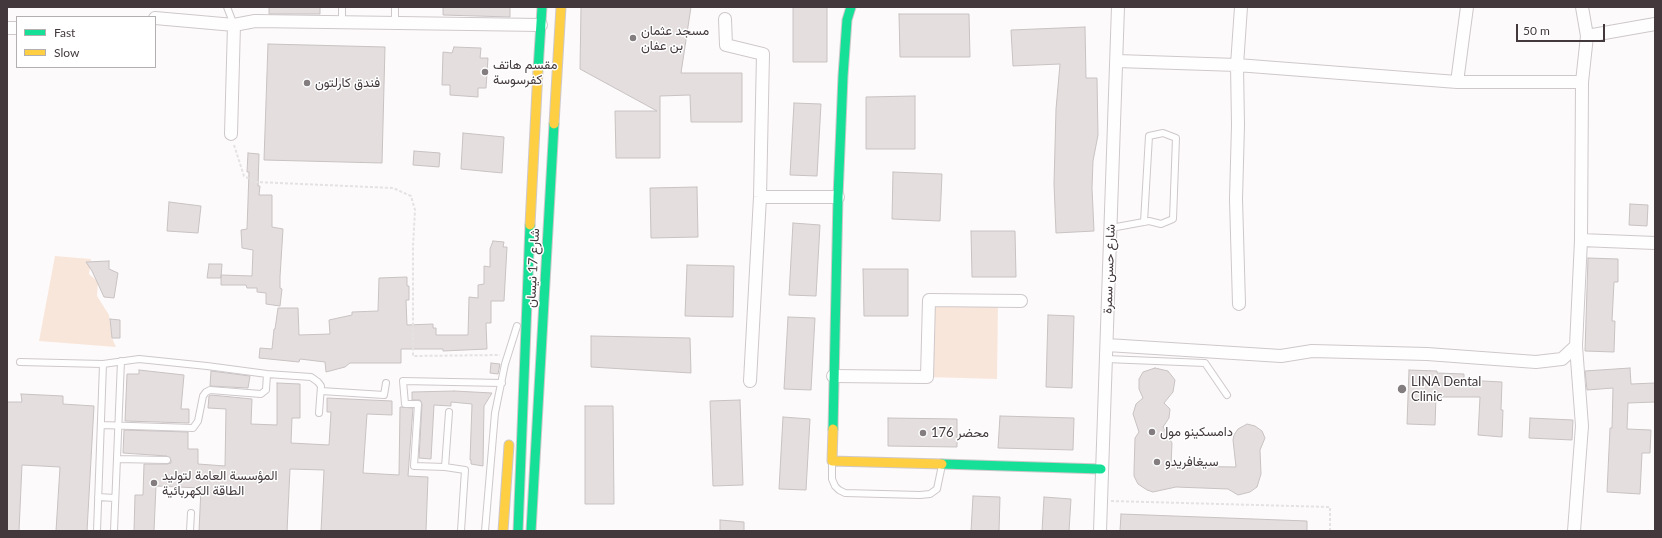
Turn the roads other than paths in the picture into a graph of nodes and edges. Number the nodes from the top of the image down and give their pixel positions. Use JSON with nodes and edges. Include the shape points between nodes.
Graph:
{"nodes":[{"id":1,"x":227,"y":7,"type":"edge"},
{"id":2,"x":342,"y":7,"type":"edge"},
{"id":3,"x":395,"y":7,"type":"edge"},
{"id":4,"x":542,"y":7,"type":"edge"},
{"id":5,"x":562,"y":7,"type":"edge"},
{"id":6,"x":851,"y":7,"type":"edge"},
{"id":7,"x":1118,"y":7,"type":"edge"},
{"id":8,"x":1241,"y":7,"type":"edge"},
{"id":9,"x":1467,"y":7,"type":"edge"},
{"id":10,"x":1582,"y":7,"type":"edge"},
{"id":11,"x":156,"y":18,"type":"edge"},
{"id":12,"x":725,"y":20,"type":"dead end"},
{"id":13,"x":342,"y":22,"type":"junction"},
{"id":14,"x":395,"y":23,"type":"junction"},
{"id":15,"x":1655,"y":24,"type":"edge"},
{"id":16,"x":234,"y":25,"type":"junction"},
{"id":17,"x":541,"y":25,"type":"junction"},
{"id":18,"x":1587,"y":36,"type":"junction"},
{"id":19,"x":1116,"y":61,"type":"junction"},
{"id":20,"x":1237,"y":65,"type":"junction"},
{"id":21,"x":1457,"y":82,"type":"junction"},
{"id":22,"x":1582,"y":82,"type":"junction"},
{"id":23,"x":231,"y":134,"type":"road end"},
{"id":24,"x":533,"y":162,"type":"junction"},
{"id":25,"x":552,"y":163,"type":"junction"},
{"id":26,"x":760,"y":196,"type":"junction"},
{"id":27,"x":838,"y":197,"type":"junction"},
{"id":28,"x":1144,"y":222,"type":"junction"},
{"id":29,"x":1111,"y":228,"type":"junction"},
{"id":30,"x":1581,"y":240,"type":"junction"},
{"id":31,"x":1655,"y":243,"type":"edge"},
{"id":32,"x":1021,"y":301,"type":"dead end"},
{"id":33,"x":1239,"y":304,"type":"dead end"},
{"id":34,"x":517,"y":326,"type":"junction"},
{"id":35,"x":552,"y":332,"type":"dead end"},
{"id":36,"x":1107,"y":345,"type":"junction"},
{"id":37,"x":1576,"y":346,"type":"junction"},
{"id":38,"x":1106,"y":359,"type":"junction"},
{"id":39,"x":121,"y":361,"type":"junction"},
{"id":40,"x":20,"y":362,"type":"dead end"},
{"id":41,"x":103,"y":364,"type":"junction"},
{"id":42,"x":514,"y":365,"type":"dead end"},
{"id":43,"x":267,"y":374,"type":"junction"},
{"id":44,"x":833,"y":376,"type":"junction"},
{"id":45,"x":750,"y":381,"type":"dead end"},
{"id":46,"x":386,"y":383,"type":"dead end"},
{"id":47,"x":502,"y":383,"type":"junction"},
{"id":48,"x":321,"y":391,"type":"junction"},
{"id":49,"x":1227,"y":395,"type":"dead end"},
{"id":50,"x":449,"y":412,"type":"dead end"},
{"id":51,"x":319,"y":413,"type":"dead end"},
{"id":52,"x":101,"y":425,"type":"junction"},
{"id":53,"x":119,"y":425,"type":"junction"},
{"id":54,"x":509,"y":436,"type":"dead end"},
{"id":55,"x":117,"y":459,"type":"junction"},
{"id":56,"x":167,"y":460,"type":"dead end"},
{"id":57,"x":832,"y":461,"type":"junction"},
{"id":58,"x":942,"y":464,"type":"junction"},
{"id":59,"x":445,"y":467,"type":"junction"},
{"id":60,"x":1101,"y":469,"type":"junction"},
{"id":61,"x":98,"y":497,"type":"junction"},
{"id":62,"x":115,"y":498,"type":"junction"},
{"id":63,"x":191,"y":513,"type":"dead end"},
{"id":64,"x":97,"y":531,"type":"edge"},
{"id":65,"x":114,"y":531,"type":"edge"},
{"id":66,"x":190,"y":531,"type":"edge"},
{"id":67,"x":461,"y":531,"type":"edge"},
{"id":68,"x":485,"y":531,"type":"edge"},
{"id":69,"x":503,"y":531,"type":"edge"},
{"id":70,"x":518,"y":531,"type":"edge"},
{"id":71,"x":531,"y":531,"type":"edge"},
{"id":72,"x":1100,"y":531,"type":"edge"},
{"id":73,"x":1574,"y":531,"type":"edge"}],
"edges":[{"from":1,"to":16,"type":"lane"},
{"from":2,"to":13,"type":"lane"},
{"from":3,"to":14,"type":"lane"},
{"from":4,"to":17,"type":"main road","name":"شارع 17 نيسان"},
{"from":5,"to":25,"type":"main road","name":"شارع 17 نيسان"},
{"from":6,"to":27,"type":"main road","via":[[847,20]]},
{"from":7,"to":19,"type":"street","name":"شارع حسن سمرة"},
{"from":8,"to":20,"type":"street"},
{"from":9,"to":21,"type":"street"},
{"from":10,"to":18,"type":"street"},
{"from":11,"to":16,"type":"street"},
{"from":12,"to":26,"type":"street","via":[[726,45],[763,54]]},
{"from":13,"to":14,"type":"street"},
{"from":13,"to":16,"type":"street","via":[[255,21]]},
{"from":14,"to":17,"type":"street"},
{"from":15,"to":18,"type":"street"},
{"from":16,"to":23,"type":"street"},
{"from":17,"to":24,"type":"main road","name":"شارع 17 نيسان"},
{"from":18,"to":22,"type":"street"},
{"from":19,"to":20,"type":"street"},
{"from":19,"to":29,"type":"street","name":"شارع حسن سمرة"},
{"from":20,"to":21,"type":"street"},
{"from":20,"to":33,"type":"street","via":[[1236,199]]},
{"from":21,"to":22,"type":"street"},
{"from":22,"to":30,"type":"street"},
{"from":24,"to":34,"type":"main road","via":[[525,183]]},
{"from":24,"to":70,"type":"main road","name":"شارع 17 نيسان"},
{"from":25,"to":35,"type":"main road","via":[[556,228]]},
{"from":25,"to":71,"type":"main road","name":"شارع 17 نيسان"},
{"from":26,"to":27,"type":"street"},
{"from":26,"to":45,"type":"street"},
{"from":27,"to":44,"type":"main road"},
{"from":28,"to":28,"type":"lane","via":[[1161,224],[1173,219],[1176,138],[1163,133],[1149,136]]},
{"from":28,"to":29,"type":"lane"},
{"from":29,"to":36,"type":"street","name":"شارع حسن سمرة"},
{"from":30,"to":31,"type":"street"},
{"from":30,"to":37,"type":"street"},
{"from":32,"to":44,"type":"street","via":[[929,300],[927,377]]},
{"from":34,"to":42,"type":"main road"},
{"from":34,"to":47,"type":"lane"},
{"from":36,"to":37,"type":"street","via":[[1281,356],[1312,351],[1427,354],[1536,362],[1562,359]]},
{"from":36,"to":38,"type":"street","name":"شارع حسن سمرة"},
{"from":37,"to":73,"type":"street","via":[[1582,426]]},
{"from":38,"to":49,"type":"lane","via":[[1205,363]]},
{"from":38,"to":60,"type":"street","name":"شارع حسن سمرة"},
{"from":39,"to":41,"type":"lane"},
{"from":39,"to":43,"type":"lane","via":[[138,359]]},
{"from":39,"to":53,"type":"lane"},
{"from":40,"to":41,"type":"lane"},
{"from":41,"to":52,"type":"lane"},
{"from":43,"to":48,"type":"lane","via":[[311,377],[318,382]]},
{"from":43,"to":53,"type":"lane","via":[[266,390],[261,394],[210,390],[206,392],[198,421],[193,428]]},
{"from":44,"to":57,"type":"main road"},
{"from":46,"to":48,"type":"lane","via":[[384,395]]},
{"from":47,"to":59,"type":"lane","via":[[403,381],[405,404],[418,404],[414,466]]},
{"from":47,"to":68,"type":"lane","via":[[495,413]]},
{"from":48,"to":51,"type":"lane"},
{"from":50,"to":59,"type":"lane"},
{"from":52,"to":53,"type":"lane"},
{"from":52,"to":61,"type":"lane"},
{"from":53,"to":55,"type":"lane"},
{"from":54,"to":69,"type":"main road"},
{"from":55,"to":56,"type":"lane"},
{"from":55,"to":62,"type":"lane"},
{"from":57,"to":58,"type":"main road"},
{"from":57,"to":58,"type":"lane","via":[[832,479],[835,486],[845,493],[930,494],[937,489]]},
{"from":58,"to":60,"type":"main road"},
{"from":59,"to":67,"type":"lane","via":[[465,470]]},
{"from":60,"to":72,"type":"street","name":"شارع حسن سمرة"},
{"from":61,"to":62,"type":"lane"},
{"from":61,"to":64,"type":"lane"},
{"from":62,"to":65,"type":"lane"},
{"from":63,"to":66,"type":"lane"}]}
